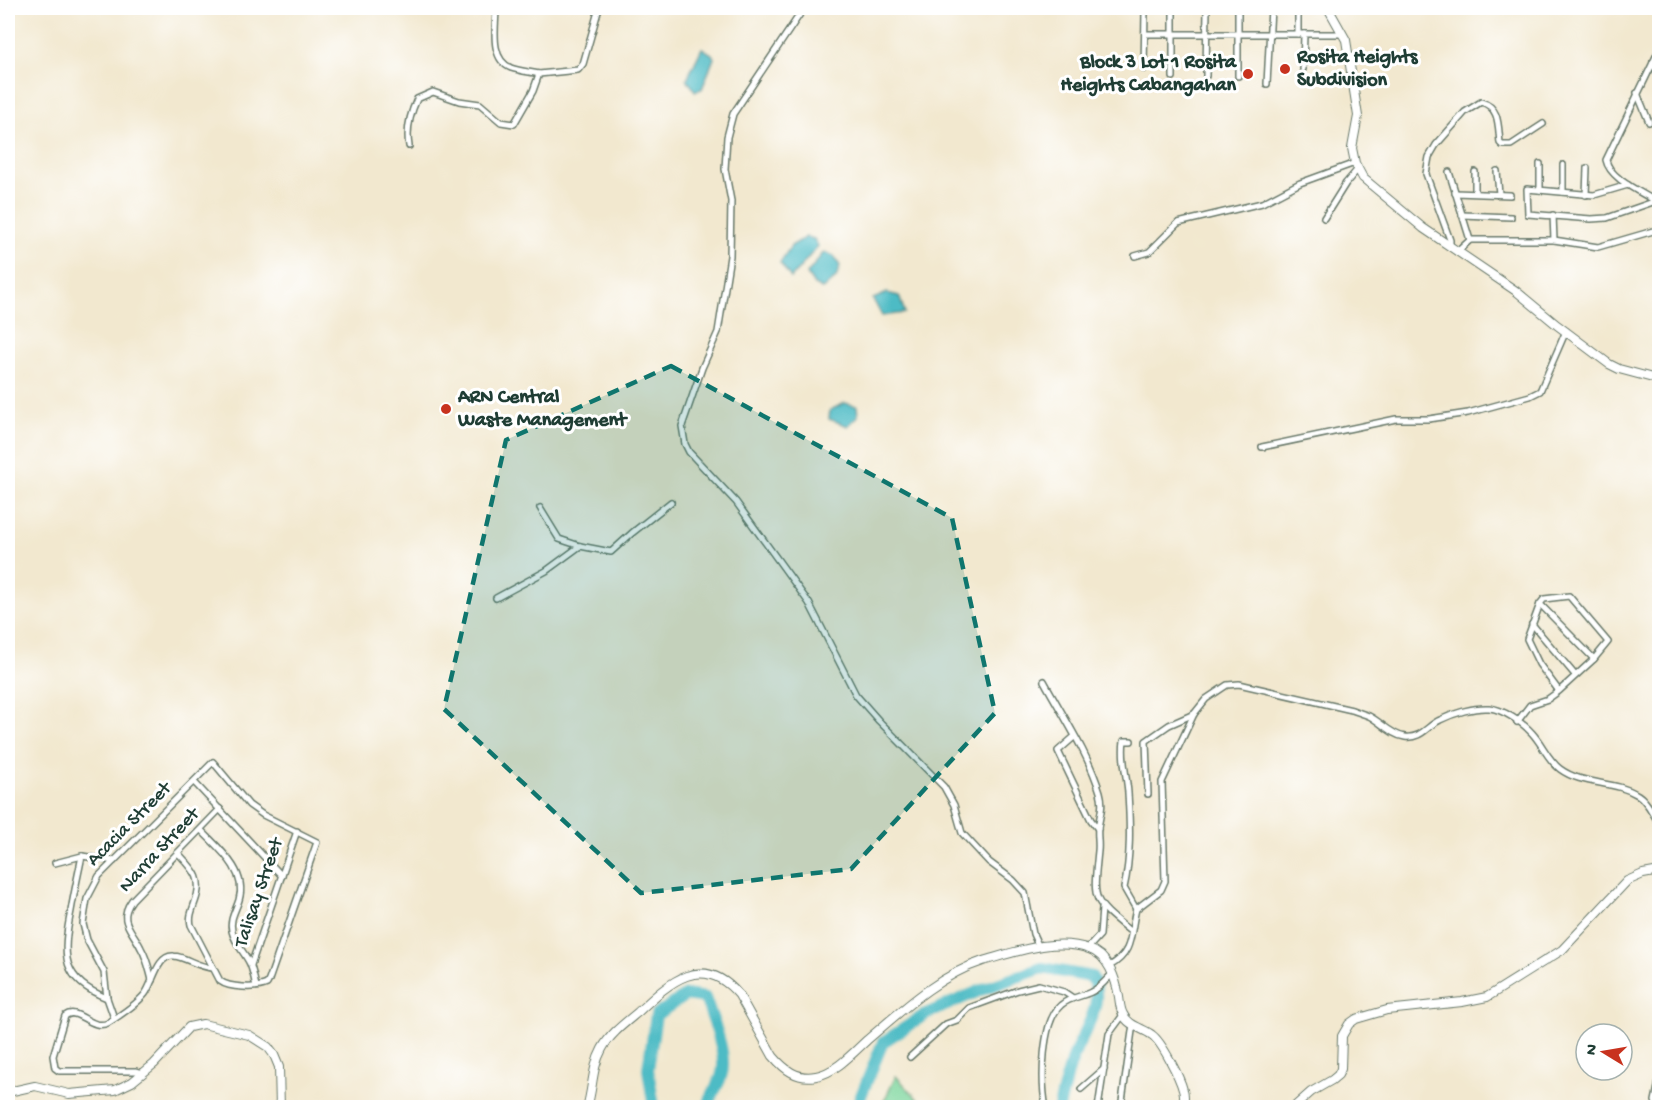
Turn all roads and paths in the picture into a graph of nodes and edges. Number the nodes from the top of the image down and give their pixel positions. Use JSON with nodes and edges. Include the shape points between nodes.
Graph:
{"nodes":[{"id":1,"x":496,"y":8,"type":"edge"},
{"id":2,"x":600,"y":8,"type":"edge"},
{"id":3,"x":804,"y":8,"type":"edge"},
{"id":4,"x":1173,"y":8,"type":"edge"},
{"id":5,"x":1207,"y":8,"type":"edge"},
{"id":6,"x":1238,"y":8,"type":"edge"},
{"id":7,"x":1271,"y":8,"type":"edge"},
{"id":8,"x":1298,"y":8,"type":"edge"},
{"id":9,"x":1328,"y":8,"type":"edge"},
{"id":10,"x":1145,"y":10,"type":"dead end"},
{"id":11,"x":1144,"y":34,"type":"junction"},
{"id":12,"x":1173,"y":34,"type":"junction"},
{"id":13,"x":1207,"y":34,"type":"junction"},
{"id":14,"x":1238,"y":34,"type":"junction"},
{"id":15,"x":1271,"y":34,"type":"junction"},
{"id":16,"x":1301,"y":34,"type":"junction"},
{"id":17,"x":1342,"y":34,"type":"junction"},
{"id":18,"x":1659,"y":48,"type":"edge"},
{"id":19,"x":1653,"y":62,"type":"junction"},
{"id":20,"x":1144,"y":69,"type":"dead end"},
{"id":21,"x":1303,"y":69,"type":"dead end"},
{"id":22,"x":539,"y":74,"type":"junction"},
{"id":23,"x":1173,"y":76,"type":"dead end"},
{"id":24,"x":1206,"y":76,"type":"dead end"},
{"id":25,"x":1238,"y":76,"type":"dead end"},
{"id":26,"x":1659,"y":79,"type":"edge"},
{"id":27,"x":1267,"y":84,"type":"dead end"},
{"id":28,"x":1637,"y":92,"type":"junction"},
{"id":29,"x":1649,"y":122,"type":"dead end"},
{"id":30,"x":1543,"y":124,"type":"dead end"},
{"id":31,"x":409,"y":146,"type":"dead end"},
{"id":32,"x":1540,"y":164,"type":"dead end"},
{"id":33,"x":1563,"y":165,"type":"dead end"},
{"id":34,"x":1357,"y":166,"type":"junction"},
{"id":35,"x":1587,"y":168,"type":"dead end"},
{"id":36,"x":1497,"y":171,"type":"dead end"},
{"id":37,"x":1449,"y":172,"type":"dead end"},
{"id":38,"x":1475,"y":172,"type":"dead end"},
{"id":39,"x":1628,"y":185,"type":"junction"},
{"id":40,"x":1540,"y":190,"type":"junction"},
{"id":41,"x":1563,"y":192,"type":"junction"},
{"id":42,"x":1455,"y":193,"type":"junction"},
{"id":43,"x":1475,"y":193,"type":"junction"},
{"id":44,"x":1499,"y":194,"type":"junction"},
{"id":45,"x":1510,"y":195,"type":"dead end"},
{"id":46,"x":1587,"y":195,"type":"junction"},
{"id":47,"x":1658,"y":202,"type":"edge"},
{"id":48,"x":1462,"y":215,"type":"junction"},
{"id":49,"x":1553,"y":215,"type":"junction"},
{"id":50,"x":1511,"y":217,"type":"dead end"},
{"id":51,"x":1324,"y":218,"type":"dead end"},
{"id":52,"x":1659,"y":229,"type":"edge"},
{"id":53,"x":1470,"y":240,"type":"junction"},
{"id":54,"x":1554,"y":240,"type":"junction"},
{"id":55,"x":1454,"y":250,"type":"junction"},
{"id":56,"x":1134,"y":256,"type":"dead end"},
{"id":57,"x":1566,"y":331,"type":"junction"},
{"id":58,"x":1659,"y":380,"type":"edge"},
{"id":59,"x":1262,"y":447,"type":"dead end"},
{"id":60,"x":671,"y":502,"type":"dead end"},
{"id":61,"x":540,"y":508,"type":"dead end"},
{"id":62,"x":580,"y":546,"type":"junction"},
{"id":63,"x":496,"y":598,"type":"dead end"},
{"id":64,"x":1540,"y":604,"type":"junction"},
{"id":65,"x":1532,"y":624,"type":"junction"},
{"id":66,"x":1594,"y":659,"type":"junction"},
{"id":67,"x":1575,"y":675,"type":"junction"},
{"id":68,"x":1044,"y":681,"type":"dead end"},
{"id":69,"x":1559,"y":691,"type":"junction"},
{"id":70,"x":1194,"y":714,"type":"junction"},
{"id":71,"x":1517,"y":722,"type":"junction"},
{"id":72,"x":1074,"y":737,"type":"junction"},
{"id":73,"x":1131,"y":741,"type":"dead end"},
{"id":74,"x":194,"y":782,"type":"junction"},
{"id":75,"x":1148,"y":794,"type":"dead end"},
{"id":76,"x":220,"y":809,"type":"junction"},
{"id":77,"x":1659,"y":824,"type":"edge"},
{"id":78,"x":201,"y":830,"type":"junction"},
{"id":79,"x":1098,"y":830,"type":"junction"},
{"id":80,"x":297,"y":831,"type":"junction"},
{"id":81,"x":178,"y":854,"type":"junction"},
{"id":82,"x":82,"y":856,"type":"junction"},
{"id":83,"x":114,"y":861,"type":"junction"},
{"id":84,"x":55,"y":863,"type":"dead end"},
{"id":85,"x":1659,"y":871,"type":"edge"},
{"id":86,"x":282,"y":876,"type":"junction"},
{"id":87,"x":1102,"y":908,"type":"junction"},
{"id":88,"x":1136,"y":909,"type":"junction"},
{"id":89,"x":1131,"y":932,"type":"junction"},
{"id":90,"x":1039,"y":947,"type":"junction"},
{"id":91,"x":1088,"y":948,"type":"junction"},
{"id":92,"x":251,"y":965,"type":"junction"},
{"id":93,"x":213,"y":968,"type":"junction"},
{"id":94,"x":1110,"y":970,"type":"junction"},
{"id":95,"x":152,"y":981,"type":"junction"},
{"id":96,"x":256,"y":986,"type":"junction"},
{"id":97,"x":107,"y":998,"type":"junction"},
{"id":98,"x":1073,"y":998,"type":"junction"},
{"id":99,"x":1123,"y":1015,"type":"junction"},
{"id":100,"x":114,"y":1018,"type":"junction"},
{"id":101,"x":1133,"y":1024,"type":"junction"},
{"id":102,"x":910,"y":1057,"type":"dead end"},
{"id":103,"x":1104,"y":1069,"type":"junction"},
{"id":104,"x":144,"y":1073,"type":"junction"},
{"id":105,"x":1659,"y":1082,"type":"edge"},
{"id":106,"x":1080,"y":1089,"type":"dead end"},
{"id":107,"x":8,"y":1092,"type":"edge"},
{"id":108,"x":280,"y":1107,"type":"edge"},
{"id":109,"x":587,"y":1107,"type":"edge"},
{"id":110,"x":1046,"y":1107,"type":"edge"},
{"id":111,"x":1098,"y":1107,"type":"edge"},
{"id":112,"x":1120,"y":1107,"type":"edge"},
{"id":113,"x":1183,"y":1107,"type":"edge"},
{"id":114,"x":1293,"y":1107,"type":"edge"},
{"id":115,"x":1658,"y":1107,"type":"edge"}],
"edges":[{"from":1,"to":22,"type":"street","via":[[495,39],[500,60],[510,67]]},
{"from":2,"to":22,"type":"street","via":[[578,70]]},
{"from":3,"to":90,"type":"street","via":[[733,114],[725,169],[731,201],[730,256],[718,332],[682,426],[685,444],[736,502],[808,603],[856,695],[944,787],[962,833],[1025,893]]},
{"from":4,"to":12,"type":"street"},
{"from":5,"to":13,"type":"street"},
{"from":6,"to":14,"type":"street"},
{"from":7,"to":15,"type":"street"},
{"from":8,"to":16,"type":"street"},
{"from":9,"to":17,"type":"main road"},
{"from":10,"to":11,"type":"street"},
{"from":11,"to":12,"type":"street"},
{"from":11,"to":20,"type":"street"},
{"from":12,"to":13,"type":"street"},
{"from":12,"to":23,"type":"street"},
{"from":13,"to":14,"type":"street"},
{"from":13,"to":24,"type":"street"},
{"from":14,"to":15,"type":"street"},
{"from":14,"to":25,"type":"street"},
{"from":15,"to":16,"type":"street"},
{"from":15,"to":27,"type":"street"},
{"from":16,"to":17,"type":"street"},
{"from":16,"to":21,"type":"street"},
{"from":17,"to":34,"type":"main road","via":[[1358,116],[1352,148]]},
{"from":18,"to":19,"type":"street"},
{"from":19,"to":26,"type":"street"},
{"from":19,"to":28,"type":"street"},
{"from":22,"to":31,"type":"street","via":[[514,124],[501,122],[480,104],[433,92],[417,99],[409,115]]},
{"from":28,"to":29,"type":"street"},
{"from":28,"to":39,"type":"street","via":[[1606,160],[1607,166]]},
{"from":30,"to":55,"type":"street","via":[[1511,145],[1502,146],[1496,114],[1481,102],[1465,112],[1436,145],[1426,174]]},
{"from":32,"to":40,"type":"street"},
{"from":33,"to":41,"type":"street"},
{"from":34,"to":51,"type":"street"},
{"from":34,"to":55,"type":"main road","via":[[1363,178]]},
{"from":34,"to":56,"type":"street","via":[[1300,183],[1262,203],[1178,223],[1149,252]]},
{"from":35,"to":46,"type":"street"},
{"from":36,"to":44,"type":"street"},
{"from":37,"to":42,"type":"street"},
{"from":38,"to":43,"type":"street"},
{"from":39,"to":46,"type":"street"},
{"from":39,"to":47,"type":"street"},
{"from":40,"to":41,"type":"street"},
{"from":40,"to":49,"type":"street","via":[[1527,189],[1528,214]]},
{"from":41,"to":46,"type":"street"},
{"from":42,"to":43,"type":"street"},
{"from":42,"to":48,"type":"street"},
{"from":43,"to":44,"type":"street"},
{"from":44,"to":45,"type":"street"},
{"from":47,"to":49,"type":"street","via":[[1607,218]]},
{"from":48,"to":50,"type":"street"},
{"from":48,"to":53,"type":"street"},
{"from":49,"to":54,"type":"street"},
{"from":52,"to":54,"type":"street","via":[[1598,247]]},
{"from":53,"to":54,"type":"street"},
{"from":53,"to":55,"type":"street"},
{"from":55,"to":57,"type":"main road","via":[[1516,291]]},
{"from":57,"to":58,"type":"main road","via":[[1619,369]]},
{"from":57,"to":59,"type":"street","via":[[1540,392],[1530,396],[1468,413],[1396,419]]},
{"from":60,"to":62,"type":"street","via":[[611,552]]},
{"from":61,"to":62,"type":"street","via":[[559,539]]},
{"from":62,"to":63,"type":"street","via":[[546,571]]},
{"from":64,"to":65,"type":"street"},
{"from":64,"to":66,"type":"street"},
{"from":64,"to":66,"type":"street","via":[[1544,599],[1569,596],[1608,642]]},
{"from":65,"to":67,"type":"street"},
{"from":65,"to":69,"type":"street","via":[[1527,639]]},
{"from":66,"to":67,"type":"street"},
{"from":67,"to":69,"type":"street"},
{"from":68,"to":72,"type":"street"},
{"from":69,"to":71,"type":"street","via":[[1530,705]]},
{"from":70,"to":71,"type":"street","via":[[1206,699],[1227,685],[1239,684],[1352,710],[1403,736],[1419,735],[1438,721],[1481,708],[1500,711]]},
{"from":70,"to":75,"type":"street","via":[[1146,741]]},
{"from":70,"to":88,"type":"street","via":[[1162,782],[1165,881],[1161,890]]},
{"from":71,"to":77,"type":"street","via":[[1532,733],[1560,769],[1580,779],[1638,795]]},
{"from":72,"to":79,"type":"street","via":[[1100,792],[1103,808]]},
{"from":72,"to":79,"type":"street","via":[[1058,751]]},
{"from":73,"to":88,"type":"street","via":[[1124,741],[1122,751],[1128,792],[1130,863],[1124,888]]},
{"from":74,"to":76,"type":"street"},
{"from":74,"to":80,"type":"street","name":"Acacia Street","via":[[213,762],[249,805]]},
{"from":74,"to":83,"type":"street","name":"Acacia Street"},
{"from":76,"to":78,"type":"street","name":"Narra Street"},
{"from":76,"to":86,"type":"street"},
{"from":78,"to":81,"type":"street","name":"Narra Street"},
{"from":78,"to":92,"type":"street","via":[[238,875],[241,894],[231,928]]},
{"from":79,"to":87,"type":"street","via":[[1096,899]]},
{"from":80,"to":86,"type":"street","name":"Talisay Street"},
{"from":80,"to":96,"type":"street","via":[[316,842],[269,980]]},
{"from":81,"to":93,"type":"street","via":[[197,876],[199,889],[191,925]]},
{"from":81,"to":95,"type":"street","name":"Narra Street","via":[[132,900],[125,914],[127,925],[144,953]]},
{"from":82,"to":83,"type":"street"},
{"from":82,"to":84,"type":"street"},
{"from":82,"to":97,"type":"street","via":[[65,938],[66,956],[81,985]]},
{"from":83,"to":97,"type":"street","name":"Acacia Street","via":[[90,891],[83,916],[87,940],[104,972]]},
{"from":85,"to":114,"type":"main road","via":[[1627,881],[1562,950],[1487,997],[1387,1010],[1356,1019],[1342,1036],[1338,1075]]},
{"from":86,"to":92,"type":"street","name":"Talisay Street"},
{"from":87,"to":89,"type":"street"},
{"from":87,"to":91,"type":"street","via":[[1100,935]]},
{"from":88,"to":89,"type":"street"},
{"from":89,"to":94,"type":"street","via":[[1127,952]]},
{"from":90,"to":91,"type":"main road"},
{"from":90,"to":109,"type":"main road","via":[[968,966],[899,1013],[835,1067],[809,1077],[794,1074],[779,1063],[732,987],[709,974],[684,976],[664,989],[606,1043],[598,1058]]},
{"from":91,"to":94,"type":"main road","via":[[1102,957]]},
{"from":92,"to":96,"type":"street"},
{"from":93,"to":95,"type":"street","via":[[170,956]]},
{"from":93,"to":96,"type":"street","via":[[224,984]]},
{"from":94,"to":98,"type":"street","via":[[1102,986]]},
{"from":94,"to":99,"type":"main road"},
{"from":95,"to":100,"type":"street","via":[[140,999]]},
{"from":97,"to":100,"type":"street","name":"Acacia Street"},
{"from":98,"to":102,"type":"street","via":[[1039,985],[1018,990],[969,1008]]},
{"from":98,"to":110,"type":"street","via":[[1061,1005],[1048,1026],[1044,1045]]},
{"from":99,"to":101,"type":"main road"},
{"from":99,"to":103,"type":"street","via":[[1109,1034]]},
{"from":100,"to":104,"type":"street","via":[[101,1025],[74,1013],[65,1016],[53,1056],[55,1068],[64,1072]]},
{"from":101,"to":112,"type":"street"},
{"from":101,"to":113,"type":"main road","via":[[1159,1041],[1183,1089]]},
{"from":103,"to":106,"type":"street"},
{"from":103,"to":111,"type":"street"},
{"from":104,"to":107,"type":"main road","via":[[121,1088],[99,1092],[69,1094],[35,1086]]},
{"from":104,"to":108,"type":"main road","via":[[189,1027],[208,1024],[249,1035],[271,1050],[280,1074]]},
{"from":105,"to":115,"type":"street","via":[[1655,1101]]}]}
